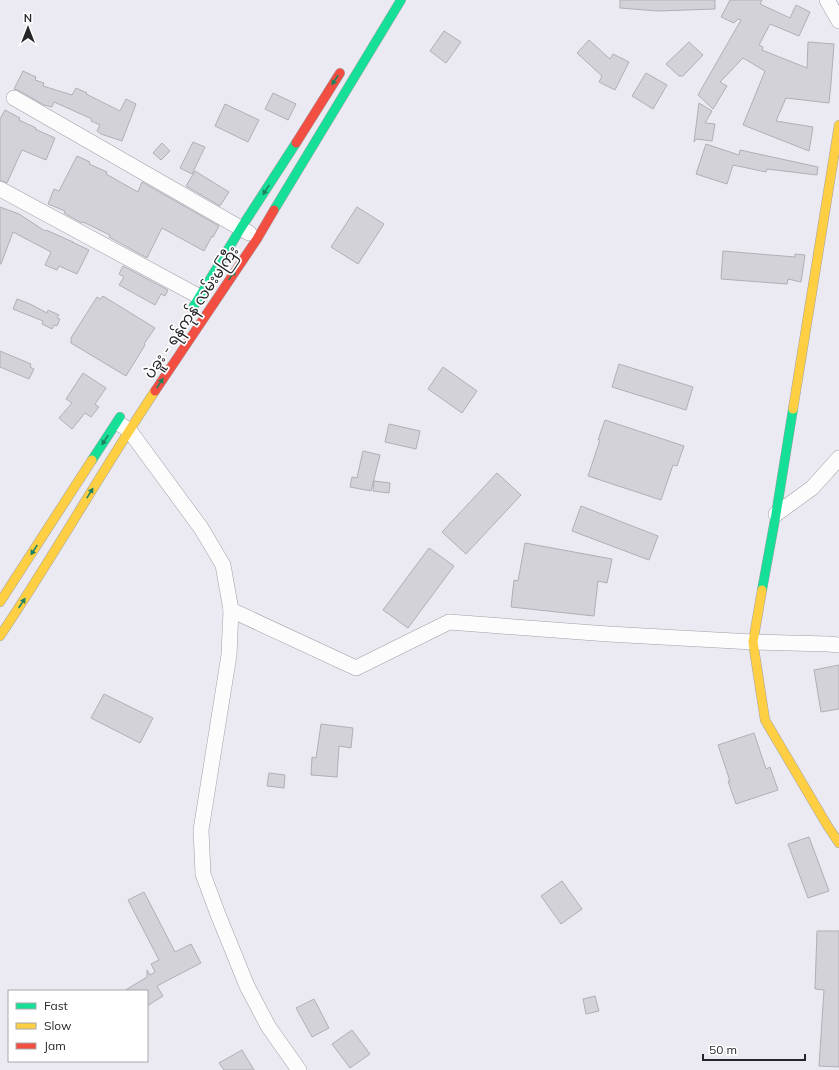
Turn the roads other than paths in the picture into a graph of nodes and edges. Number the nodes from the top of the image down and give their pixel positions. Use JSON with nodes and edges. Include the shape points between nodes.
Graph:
{"nodes":[{"id":1,"x":401,"y":0,"type":"edge"},
{"id":2,"x":827,"y":0,"type":"edge"},
{"id":3,"x":839,"y":21,"type":"edge"},
{"id":4,"x":343,"y":68,"type":"dead end"},
{"id":5,"x":14,"y":98,"type":"dead end"},
{"id":6,"x":839,"y":125,"type":"edge"},
{"id":7,"x":0,"y":189,"type":"edge"},
{"id":8,"x":833,"y":201,"type":"edge"},
{"id":9,"x":241,"y":228,"type":"junction"},
{"id":10,"x":257,"y":239,"type":"junction"},
{"id":11,"x":200,"y":297,"type":"junction"},
{"id":12,"x":187,"y":317,"type":"dead end"},
{"id":13,"x":125,"y":409,"type":"dead end"},
{"id":14,"x":123,"y":426,"type":"junction"},
{"id":15,"x":839,"y":458,"type":"edge"},
{"id":16,"x":776,"y":514,"type":"junction"},
{"id":17,"x":0,"y":602,"type":"edge"},
{"id":18,"x":231,"y":610,"type":"junction"},
{"id":19,"x":0,"y":636,"type":"edge"},
{"id":20,"x":753,"y":642,"type":"junction"},
{"id":21,"x":839,"y":645,"type":"edge"},
{"id":22,"x":839,"y":843,"type":"edge"},
{"id":23,"x":299,"y":1070,"type":"edge"}],
"edges":[{"from":1,"to":10,"type":"main road","name":"ပဲခူး - ရန်ကုန် လမ်းမကြီး"},
{"from":2,"to":3,"type":"street"},
{"from":4,"to":9,"type":"main road","name":"ပဲခူး - ရန်ကုန် လမ်းမကြီး","one_way":true},
{"from":5,"to":9,"type":"street"},
{"from":6,"to":8,"type":"main road"},
{"from":7,"to":11,"type":"street"},
{"from":8,"to":16,"type":"main road"},
{"from":9,"to":10,"type":"street"},
{"from":9,"to":11,"type":"main road","name":"ပဲခူး - ရန်ကုန် လမ်းမကြီး"},
{"from":14,"to":10,"type":"main road","name":"ပဲခူး - ရန်ကုန် လမ်းမကြီး","one_way":true},
{"from":11,"to":12,"type":"main road","name":"ပဲခူး - ရန်ကုန် လမ်းမကြီး"},
{"from":13,"to":14,"type":"main road","name":"ပဲခူး - ရန်ကုန် လမ်းမကြီး"},
{"from":14,"to":17,"type":"main road","name":"ပဲခူး - ရန်ကုန် လမ်းမကြီး","one_way":true},
{"from":14,"to":18,"type":"street","via":[[201,528],[223,565]]},
{"from":19,"to":14,"type":"main road","name":"ပဲခူး - ရန်ကုန် လမ်းမကြီး","one_way":true,"via":[[27,596]]},
{"from":15,"to":16,"type":"street","via":[[812,488]]},
{"from":16,"to":20,"type":"main road"},
{"from":18,"to":20,"type":"street","via":[[356,668],[449,622]]},
{"from":18,"to":23,"type":"street","via":[[229,655],[201,830],[203,874],[247,986],[268,1026]]},
{"from":20,"to":21,"type":"street"},
{"from":20,"to":22,"type":"main road","via":[[765,720]]}]}
